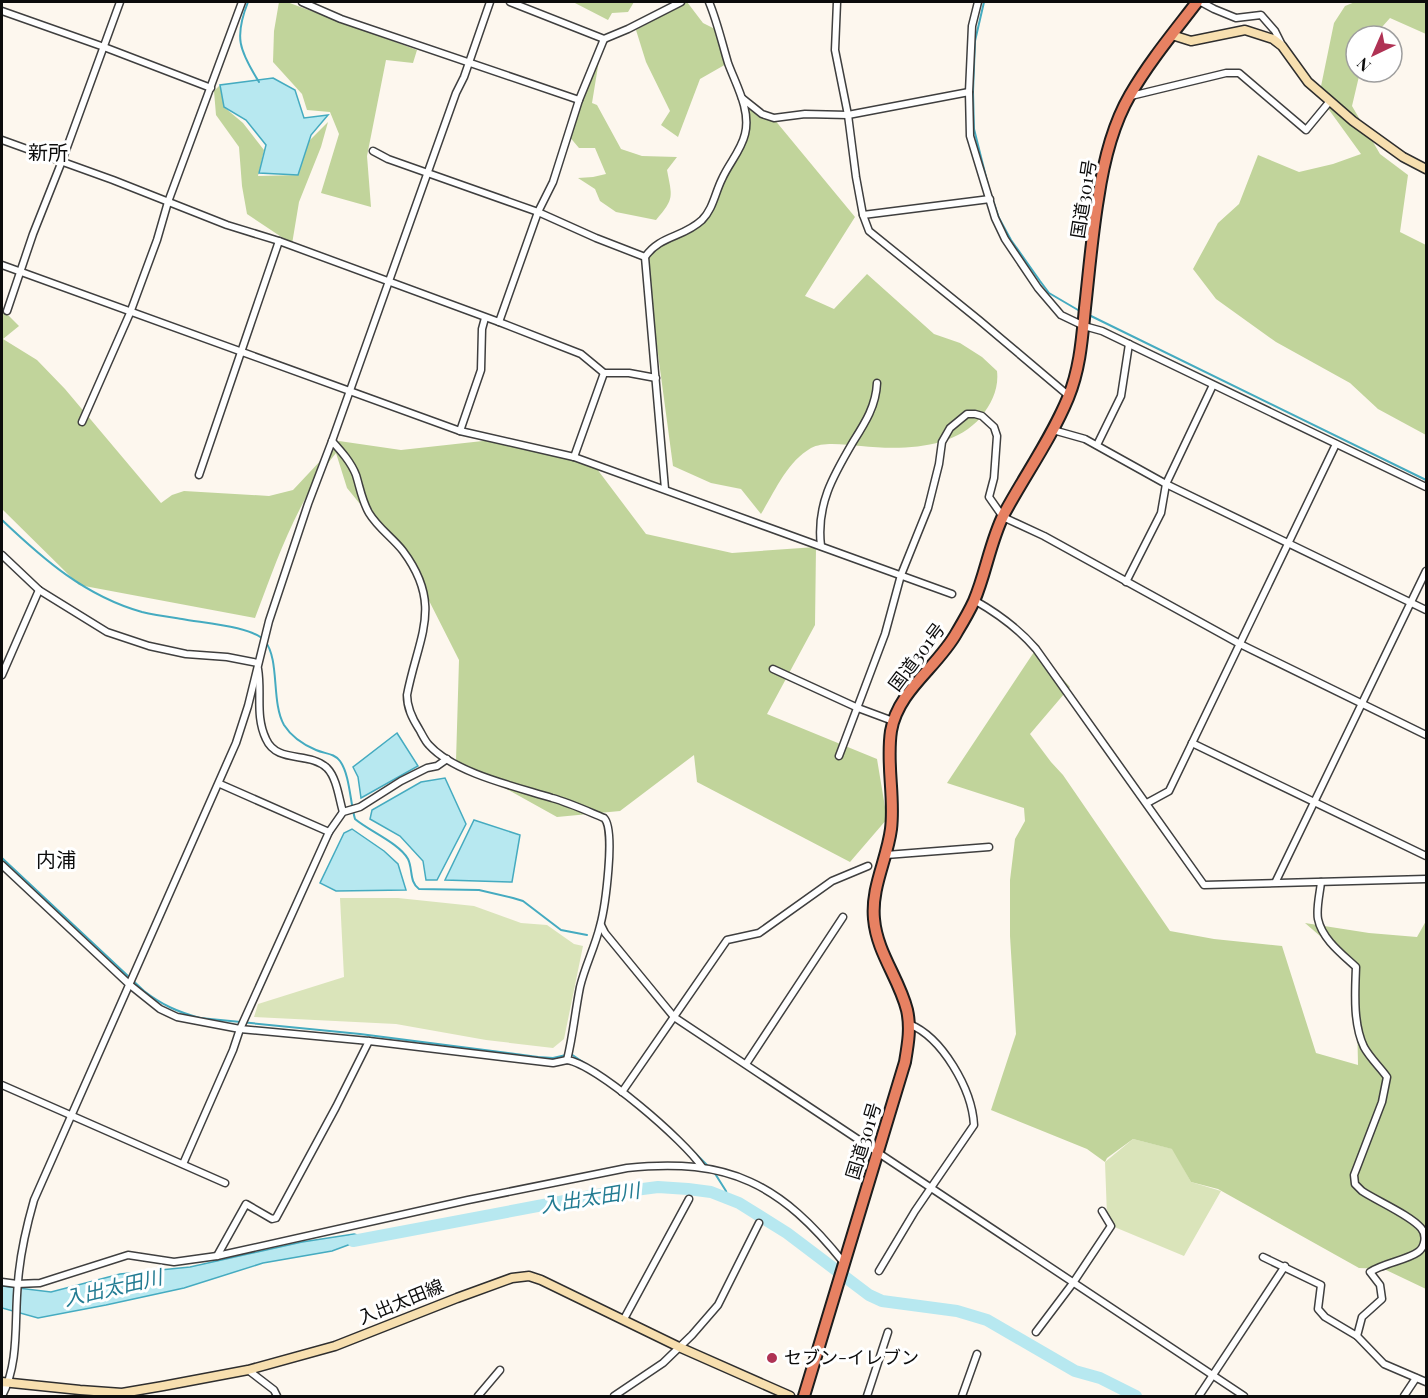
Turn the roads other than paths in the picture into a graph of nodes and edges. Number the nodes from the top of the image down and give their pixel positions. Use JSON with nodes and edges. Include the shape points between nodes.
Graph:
{"nodes":[{"id":1,"x":120,"y":2,"type":"edge"},
{"id":2,"x":242,"y":2,"type":"edge"},
{"id":3,"x":302,"y":2,"type":"edge"},
{"id":4,"x":490,"y":2,"type":"edge"},
{"id":5,"x":510,"y":2,"type":"edge"},
{"id":6,"x":681,"y":2,"type":"edge"},
{"id":7,"x":710,"y":2,"type":"edge"},
{"id":8,"x":837,"y":2,"type":"edge"},
{"id":9,"x":978,"y":2,"type":"edge"},
{"id":10,"x":1199,"y":2,"type":"edge"},
{"id":11,"x":2,"y":11,"type":"edge"},
{"id":12,"x":1172,"y":35,"type":"junction"},
{"id":13,"x":604,"y":39,"type":"junction"},
{"id":14,"x":1282,"y":46,"type":"junction"},
{"id":15,"x":104,"y":47,"type":"junction"},
{"id":16,"x":468,"y":62,"type":"junction"},
{"id":17,"x":211,"y":88,"type":"junction"},
{"id":18,"x":969,"y":92,"type":"junction"},
{"id":19,"x":1129,"y":96,"type":"junction"},
{"id":20,"x":742,"y":97,"type":"junction"},
{"id":21,"x":579,"y":100,"type":"junction"},
{"id":22,"x":1330,"y":101,"type":"junction"},
{"id":23,"x":848,"y":115,"type":"junction"},
{"id":24,"x":2,"y":140,"type":"edge"},
{"id":25,"x":373,"y":151,"type":"dead end"},
{"id":26,"x":62,"y":161,"type":"junction"},
{"id":27,"x":1426,"y":169,"type":"edge"},
{"id":28,"x":428,"y":174,"type":"junction"},
{"id":29,"x":990,"y":199,"type":"junction"},
{"id":30,"x":168,"y":202,"type":"junction"},
{"id":31,"x":538,"y":212,"type":"junction"},
{"id":32,"x":863,"y":215,"type":"junction"},
{"id":33,"x":279,"y":241,"type":"junction"},
{"id":34,"x":645,"y":256,"type":"junction"},
{"id":35,"x":2,"y":265,"type":"edge"},
{"id":36,"x":21,"y":272,"type":"junction"},
{"id":37,"x":389,"y":282,"type":"junction"},
{"id":38,"x":7,"y":310,"type":"dead end"},
{"id":39,"x":130,"y":313,"type":"junction"},
{"id":40,"x":485,"y":318,"type":"junction"},
{"id":41,"x":499,"y":322,"type":"junction"},
{"id":42,"x":1084,"y":326,"type":"junction"},
{"id":43,"x":1129,"y":344,"type":"junction"},
{"id":44,"x":240,"y":352,"type":"junction"},
{"id":45,"x":604,"y":373,"type":"junction"},
{"id":46,"x":656,"y":378,"type":"junction"},
{"id":47,"x":877,"y":383,"type":"dead end"},
{"id":48,"x":1214,"y":385,"type":"junction"},
{"id":49,"x":350,"y":391,"type":"junction"},
{"id":50,"x":1069,"y":396,"type":"junction"},
{"id":51,"x":82,"y":422,"type":"dead end"},
{"id":52,"x":460,"y":430,"type":"junction"},
{"id":53,"x":1053,"y":430,"type":"junction"},
{"id":54,"x":332,"y":441,"type":"junction"},
{"id":55,"x":1336,"y":444,"type":"junction"},
{"id":56,"x":1097,"y":445,"type":"junction"},
{"id":57,"x":573,"y":457,"type":"junction"},
{"id":58,"x":199,"y":475,"type":"dead end"},
{"id":59,"x":1166,"y":484,"type":"junction"},
{"id":60,"x":1426,"y":487,"type":"edge"},
{"id":61,"x":665,"y":489,"type":"junction"},
{"id":62,"x":1003,"y":517,"type":"junction"},
{"id":63,"x":1289,"y":543,"type":"junction"},
{"id":64,"x":821,"y":546,"type":"junction"},
{"id":65,"x":2,"y":555,"type":"edge"},
{"id":66,"x":1426,"y":571,"type":"edge"},
{"id":67,"x":900,"y":575,"type":"junction"},
{"id":68,"x":1126,"y":582,"type":"junction"},
{"id":69,"x":39,"y":590,"type":"junction"},
{"id":70,"x":952,"y":594,"type":"dead end"},
{"id":71,"x":974,"y":600,"type":"junction"},
{"id":72,"x":1411,"y":603,"type":"junction"},
{"id":73,"x":1426,"y":610,"type":"edge"},
{"id":74,"x":1240,"y":644,"type":"junction"},
{"id":75,"x":258,"y":663,"type":"junction"},
{"id":76,"x":773,"y":669,"type":"dead end"},
{"id":77,"x":2,"y":675,"type":"edge"},
{"id":78,"x":1363,"y":704,"type":"junction"},
{"id":79,"x":858,"y":708,"type":"junction"},
{"id":80,"x":893,"y":721,"type":"junction"},
{"id":81,"x":1426,"y":735,"type":"edge"},
{"id":82,"x":1192,"y":743,"type":"junction"},
{"id":83,"x":839,"y":756,"type":"dead end"},
{"id":84,"x":447,"y":759,"type":"junction"},
{"id":85,"x":220,"y":784,"type":"junction"},
{"id":86,"x":1147,"y":803,"type":"junction"},
{"id":87,"x":1315,"y":803,"type":"junction"},
{"id":88,"x":343,"y":812,"type":"junction"},
{"id":89,"x":329,"y":832,"type":"junction"},
{"id":90,"x":989,"y":847,"type":"dead end"},
{"id":91,"x":885,"y":855,"type":"junction"},
{"id":92,"x":1426,"y":856,"type":"edge"},
{"id":93,"x":2,"y":865,"type":"edge"},
{"id":94,"x":868,"y":866,"type":"dead end"},
{"id":95,"x":1426,"y":879,"type":"edge"},
{"id":96,"x":1276,"y":881,"type":"junction"},
{"id":97,"x":1321,"y":882,"type":"junction"},
{"id":98,"x":843,"y":917,"type":"dead end"},
{"id":99,"x":601,"y":926,"type":"junction"},
{"id":100,"x":130,"y":985,"type":"junction"},
{"id":101,"x":674,"y":1017,"type":"junction"},
{"id":102,"x":909,"y":1024,"type":"junction"},
{"id":103,"x":240,"y":1029,"type":"junction"},
{"id":104,"x":369,"y":1041,"type":"junction"},
{"id":105,"x":567,"y":1060,"type":"junction"},
{"id":106,"x":746,"y":1064,"type":"junction"},
{"id":107,"x":2,"y":1085,"type":"edge"},
{"id":108,"x":622,"y":1092,"type":"junction"},
{"id":109,"x":71,"y":1117,"type":"junction"},
{"id":110,"x":877,"y":1153,"type":"junction"},
{"id":111,"x":183,"y":1164,"type":"junction"},
{"id":112,"x":702,"y":1167,"type":"junction"},
{"id":113,"x":225,"y":1183,"type":"dead end"},
{"id":114,"x":932,"y":1188,"type":"junction"},
{"id":115,"x":689,"y":1199,"type":"dead end"},
{"id":116,"x":1102,"y":1211,"type":"dead end"},
{"id":117,"x":759,"y":1223,"type":"dead end"},
{"id":118,"x":217,"y":1256,"type":"junction"},
{"id":119,"x":1263,"y":1257,"type":"dead end"},
{"id":120,"x":844,"y":1263,"type":"junction"},
{"id":121,"x":1285,"y":1266,"type":"junction"},
{"id":122,"x":879,"y":1271,"type":"dead end"},
{"id":123,"x":2,"y":1281,"type":"edge"},
{"id":124,"x":1073,"y":1283,"type":"junction"},
{"id":125,"x":18,"y":1284,"type":"junction"},
{"id":126,"x":624,"y":1319,"type":"junction"},
{"id":127,"x":888,"y":1332,"type":"dead end"},
{"id":128,"x":1036,"y":1332,"type":"dead end"},
{"id":129,"x":1357,"y":1336,"type":"junction"},
{"id":130,"x":679,"y":1347,"type":"junction"},
{"id":131,"x":977,"y":1354,"type":"dead end"},
{"id":132,"x":248,"y":1370,"type":"junction"},
{"id":133,"x":500,"y":1370,"type":"dead end"},
{"id":134,"x":1214,"y":1376,"type":"junction"},
{"id":135,"x":1416,"y":1378,"type":"junction"},
{"id":136,"x":5,"y":1382,"type":"edge"},
{"id":137,"x":1426,"y":1382,"type":"edge"},
{"id":138,"x":80,"y":1394,"type":"edge"},
{"id":139,"x":2,"y":1396,"type":"edge"},
{"id":140,"x":277,"y":1396,"type":"edge"},
{"id":141,"x":478,"y":1396,"type":"edge"},
{"id":142,"x":614,"y":1396,"type":"edge"},
{"id":143,"x":790,"y":1396,"type":"edge"},
{"id":144,"x":804,"y":1396,"type":"edge"},
{"id":145,"x":867,"y":1396,"type":"edge"},
{"id":146,"x":962,"y":1396,"type":"edge"},
{"id":147,"x":1199,"y":1396,"type":"edge"},
{"id":148,"x":1244,"y":1396,"type":"edge"},
{"id":149,"x":1404,"y":1396,"type":"edge"}],
"edges":[{"from":1,"to":15,"type":"street"},
{"from":2,"to":17,"type":"street"},
{"from":3,"to":16,"type":"street"},
{"from":4,"to":16,"type":"street"},
{"from":5,"to":13,"type":"street"},
{"from":6,"to":13,"type":"street"},
{"from":7,"to":20,"type":"street"},
{"from":8,"to":23,"type":"street","via":[[835,51]]},
{"from":9,"to":18,"type":"street","via":[[972,26]]},
{"from":10,"to":12,"type":"highway","name":"国道301号"},
{"from":10,"to":14,"type":"street","via":[[1236,18],[1261,15]]},
{"from":11,"to":15,"type":"street"},
{"from":12,"to":14,"type":"main road","via":[[1191,41],[1245,30]]},
{"from":12,"to":19,"type":"highway","name":"国道301号"},
{"from":13,"to":21,"type":"street"},
{"from":14,"to":22,"type":"main road","via":[[1308,82]]},
{"from":15,"to":17,"type":"street"},
{"from":15,"to":26,"type":"street"},
{"from":16,"to":21,"type":"street"},
{"from":16,"to":28,"type":"street"},
{"from":17,"to":30,"type":"street"},
{"from":18,"to":23,"type":"street"},
{"from":18,"to":29,"type":"street","via":[[970,136]]},
{"from":19,"to":22,"type":"street","via":[[1239,73],[1306,130]]},
{"from":19,"to":42,"type":"highway","name":"国道301号","via":[[1107,157],[1098,200]]},
{"from":20,"to":23,"type":"street","via":[[762,114],[774,118]]},
{"from":20,"to":34,"type":"street","via":[[746,132],[708,212],[685,232],[652,246]]},
{"from":21,"to":31,"type":"street","via":[[553,182]]},
{"from":22,"to":27,"type":"main road","via":[[1403,157]]},
{"from":23,"to":32,"type":"street"},
{"from":24,"to":26,"type":"street"},
{"from":25,"to":28,"type":"street"},
{"from":26,"to":30,"type":"street"},
{"from":26,"to":36,"type":"street"},
{"from":28,"to":31,"type":"street"},
{"from":28,"to":37,"type":"street"},
{"from":29,"to":32,"type":"street"},
{"from":29,"to":42,"type":"street","via":[[1005,239],[1038,288],[1061,315]]},
{"from":30,"to":33,"type":"street"},
{"from":30,"to":39,"type":"street"},
{"from":31,"to":34,"type":"street"},
{"from":31,"to":41,"type":"street"},
{"from":32,"to":50,"type":"street","via":[[869,231],[879,240]]},
{"from":33,"to":37,"type":"street"},
{"from":33,"to":44,"type":"street"},
{"from":34,"to":46,"type":"street"},
{"from":35,"to":36,"type":"street"},
{"from":36,"to":38,"type":"street"},
{"from":36,"to":39,"type":"street"},
{"from":37,"to":40,"type":"street"},
{"from":37,"to":49,"type":"street"},
{"from":39,"to":44,"type":"street"},
{"from":39,"to":51,"type":"street"},
{"from":40,"to":41,"type":"street"},
{"from":40,"to":52,"type":"street","via":[[481,370]]},
{"from":41,"to":45,"type":"street","via":[[581,354]]},
{"from":42,"to":43,"type":"street"},
{"from":42,"to":50,"type":"highway","name":"国道301号","via":[[1078,369]]},
{"from":43,"to":48,"type":"street"},
{"from":43,"to":56,"type":"street","via":[[1121,396]]},
{"from":44,"to":49,"type":"street"},
{"from":44,"to":58,"type":"street"},
{"from":45,"to":46,"type":"street"},
{"from":45,"to":57,"type":"street"},
{"from":46,"to":61,"type":"street"},
{"from":47,"to":64,"type":"street","via":[[873,407],[824,500],[819,526]]},
{"from":48,"to":55,"type":"street"},
{"from":48,"to":59,"type":"street"},
{"from":49,"to":52,"type":"street"},
{"from":49,"to":54,"type":"street"},
{"from":50,"to":53,"type":"highway","name":"国道301号"},
{"from":52,"to":57,"type":"street"},
{"from":53,"to":56,"type":"street"},
{"from":53,"to":62,"type":"highway","name":"国道301号"},
{"from":54,"to":75,"type":"street"},
{"from":54,"to":84,"type":"street","via":[[355,473],[371,516],[403,552],[421,585],[426,620],[407,706],[429,745]]},
{"from":55,"to":60,"type":"street"},
{"from":55,"to":63,"type":"street"},
{"from":56,"to":59,"type":"street"},
{"from":57,"to":61,"type":"street"},
{"from":59,"to":63,"type":"street"},
{"from":59,"to":68,"type":"street","via":[[1161,513]]},
{"from":61,"to":64,"type":"street"},
{"from":62,"to":67,"type":"street","via":[[989,497],[998,436],[982,416],[967,414],[950,428],[942,442],[928,508]]},
{"from":62,"to":68,"type":"street"},
{"from":62,"to":71,"type":"highway","name":"国道301号"},
{"from":63,"to":72,"type":"street"},
{"from":63,"to":74,"type":"street"},
{"from":64,"to":67,"type":"street"},
{"from":65,"to":69,"type":"street"},
{"from":66,"to":72,"type":"street"},
{"from":67,"to":70,"type":"street"},
{"from":67,"to":79,"type":"street","via":[[885,634]]},
{"from":68,"to":74,"type":"street"},
{"from":69,"to":75,"type":"street","via":[[107,632],[130,640],[186,654]]},
{"from":69,"to":77,"type":"street"},
{"from":71,"to":80,"type":"highway","name":"国道301号","via":[[946,650],[906,696]]},
{"from":71,"to":86,"type":"street","via":[[1024,635],[1036,649]]},
{"from":72,"to":73,"type":"street"},
{"from":72,"to":78,"type":"street"},
{"from":74,"to":78,"type":"street"},
{"from":74,"to":82,"type":"street"},
{"from":75,"to":85,"type":"street","via":[[248,706]]},
{"from":75,"to":88,"type":"street","via":[[259,714],[267,742],[276,752],[325,766]]},
{"from":76,"to":79,"type":"street"},
{"from":78,"to":81,"type":"street"},
{"from":78,"to":87,"type":"street"},
{"from":79,"to":80,"type":"street"},
{"from":79,"to":83,"type":"street"},
{"from":80,"to":91,"type":"highway","name":"国道301号","via":[[889,745],[891,826]]},
{"from":82,"to":86,"type":"street","via":[[1169,791]]},
{"from":82,"to":87,"type":"street"},
{"from":84,"to":88,"type":"street","via":[[360,807]]},
{"from":84,"to":99,"type":"street","via":[[510,786],[552,797],[606,819],[611,833]]},
{"from":85,"to":89,"type":"street"},
{"from":85,"to":100,"type":"street"},
{"from":86,"to":96,"type":"street","via":[[1204,885]]},
{"from":87,"to":92,"type":"street"},
{"from":87,"to":96,"type":"street"},
{"from":88,"to":89,"type":"street"},
{"from":89,"to":103,"type":"street"},
{"from":90,"to":91,"type":"street"},
{"from":91,"to":102,"type":"highway","name":"国道301号","via":[[874,891],[875,928],[882,954],[902,994]]},
{"from":93,"to":100,"type":"street"},
{"from":94,"to":101,"type":"street","via":[[832,880],[759,933],[727,940]]},
{"from":95,"to":97,"type":"street"},
{"from":96,"to":97,"type":"street"},
{"from":97,"to":129,"type":"street","via":[[1318,919],[1335,949],[1356,967],[1361,1040],[1387,1077],[1382,1102],[1354,1175],[1355,1184],[1414,1222],[1425,1234],[1424,1245],[1416,1254],[1371,1272],[1380,1285],[1382,1299],[1362,1317]]},
{"from":98,"to":106,"type":"street"},
{"from":99,"to":101,"type":"street"},
{"from":99,"to":105,"type":"street","via":[[585,966]]},
{"from":100,"to":103,"type":"street","via":[[177,1017]]},
{"from":100,"to":109,"type":"street"},
{"from":101,"to":106,"type":"street"},
{"from":101,"to":108,"type":"street"},
{"from":102,"to":110,"type":"highway","name":"国道301号","via":[[905,1062]]},
{"from":102,"to":114,"type":"street","via":[[921,1028],[952,1064],[974,1119],[974,1125]]},
{"from":103,"to":104,"type":"street"},
{"from":103,"to":111,"type":"street"},
{"from":104,"to":105,"type":"street","via":[[553,1063]]},
{"from":104,"to":118,"type":"street","via":[[276,1218],[272,1220],[246,1204]]},
{"from":105,"to":108,"type":"street","via":[[598,1074]]},
{"from":106,"to":110,"type":"street"},
{"from":107,"to":109,"type":"street"},
{"from":108,"to":112,"type":"street","via":[[692,1152]]},
{"from":109,"to":111,"type":"street"},
{"from":109,"to":125,"type":"street","via":[[34,1200],[23,1237]]},
{"from":110,"to":114,"type":"street"},
{"from":110,"to":120,"type":"highway","name":"国道301号"},
{"from":111,"to":113,"type":"street"},
{"from":112,"to":118,"type":"street","via":[[627,1168]]},
{"from":112,"to":120,"type":"street","via":[[734,1175],[780,1199],[800,1214]]},
{"from":114,"to":122,"type":"street"},
{"from":114,"to":124,"type":"street"},
{"from":115,"to":126,"type":"street"},
{"from":116,"to":124,"type":"street","via":[[1111,1226]]},
{"from":117,"to":130,"type":"street","via":[[718,1305]]},
{"from":118,"to":125,"type":"street","via":[[174,1262],[128,1255],[40,1283]]},
{"from":119,"to":121,"type":"street"},
{"from":120,"to":144,"type":"highway","name":"国道301号"},
{"from":121,"to":129,"type":"street","via":[[1321,1284],[1318,1309]]},
{"from":121,"to":134,"type":"street"},
{"from":123,"to":125,"type":"street"},
{"from":124,"to":128,"type":"street"},
{"from":124,"to":134,"type":"street"},
{"from":125,"to":136,"type":"street","via":[[15,1357]]},
{"from":126,"to":130,"type":"main road","name":"入出太田線"},
{"from":126,"to":132,"type":"main road","name":"入出太田線","via":[[541,1280],[529,1276],[512,1278],[335,1346]]},
{"from":127,"to":145,"type":"street"},
{"from":129,"to":135,"type":"street","via":[[1384,1364]]},
{"from":130,"to":142,"type":"street","via":[[663,1363]]},
{"from":130,"to":143,"type":"main road","name":"入出太田線"},
{"from":131,"to":146,"type":"street"},
{"from":132,"to":138,"type":"main road","name":"入出太田線","via":[[122,1393]]},
{"from":132,"to":140,"type":"street"},
{"from":133,"to":141,"type":"street"},
{"from":134,"to":147,"type":"street"},
{"from":134,"to":148,"type":"street"},
{"from":135,"to":137,"type":"street"},
{"from":135,"to":149,"type":"street"},
{"from":136,"to":138,"type":"main road","name":"入出太田線"},
{"from":136,"to":139,"type":"street"}]}
